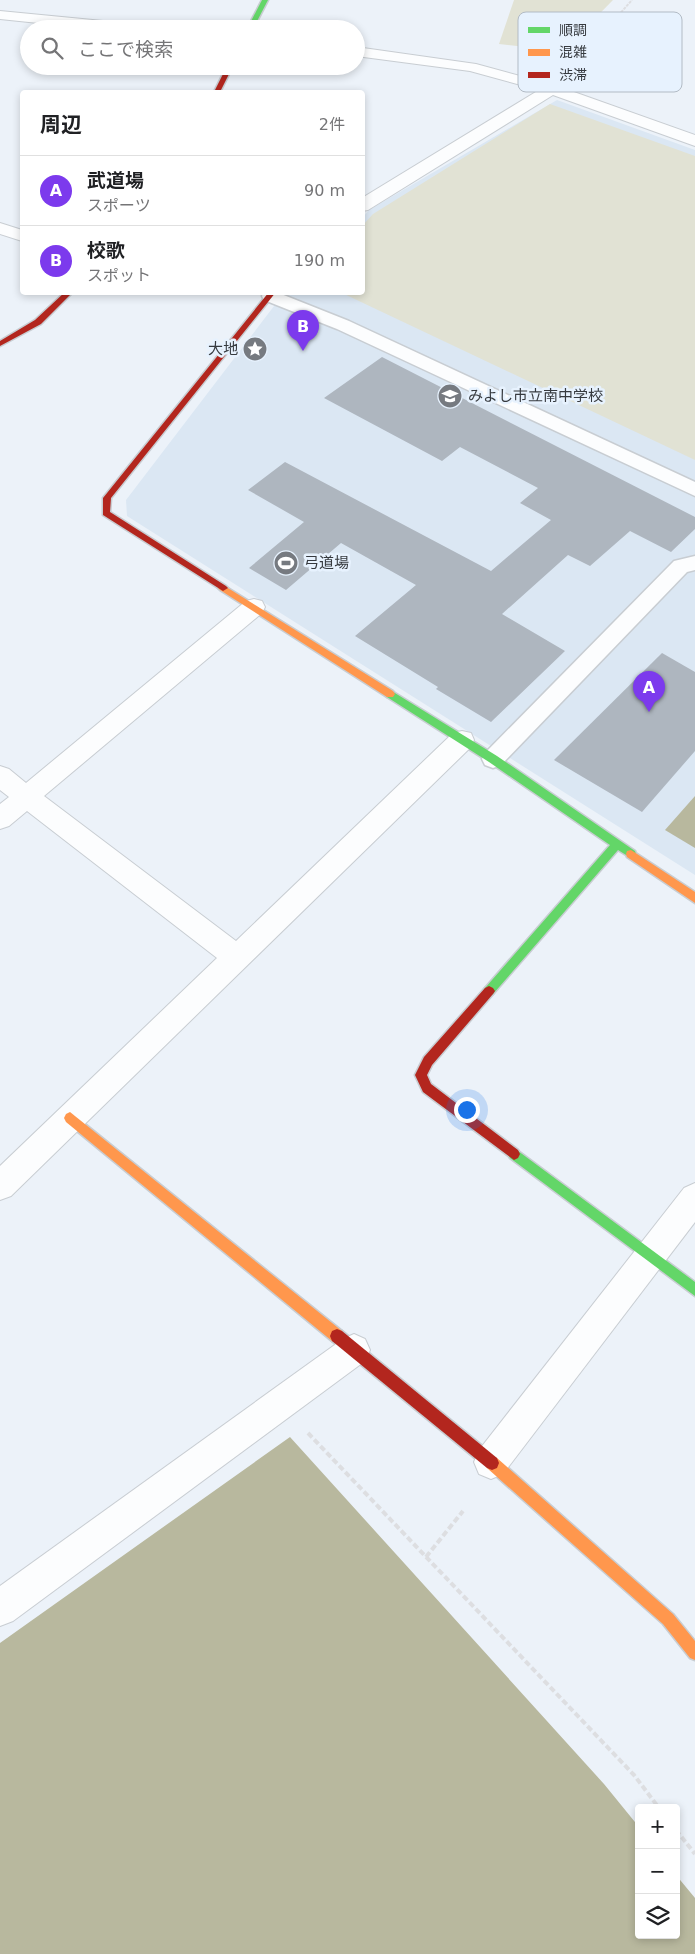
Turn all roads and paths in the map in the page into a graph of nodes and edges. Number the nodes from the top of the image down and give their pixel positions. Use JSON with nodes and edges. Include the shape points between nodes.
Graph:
{"nodes":[{"id":1,"x":265,"y":0,"type":"edge"},
{"id":2,"x":632,"y":0,"type":"edge"},
{"id":3,"x":621,"y":12,"type":"edge"},
{"id":4,"x":0,"y":15,"type":"edge"},
{"id":5,"x":51,"y":20,"type":"edge"},
{"id":6,"x":255,"y":20,"type":"edge"},
{"id":7,"x":365,"y":52,"type":"edge"},
{"id":8,"x":226,"y":75,"type":"edge"},
{"id":9,"x":518,"y":80,"type":"edge"},
{"id":10,"x":218,"y":90,"type":"edge"},
{"id":11,"x":547,"y":92,"type":"edge"},
{"id":12,"x":560,"y":92,"type":"edge"},
{"id":13,"x":695,"y":140,"type":"edge"},
{"id":14,"x":365,"y":204,"type":"edge"},
{"id":15,"x":0,"y":228,"type":"edge"},
{"id":16,"x":20,"y":235,"type":"edge"},
{"id":17,"x":67,"y":295,"type":"edge"},
{"id":18,"x":267,"y":295,"type":"edge"},
{"id":19,"x":270,"y":295,"type":"edge"},
{"id":20,"x":0,"y":344,"type":"edge"},
{"id":21,"x":695,"y":490,"type":"edge"},
{"id":22,"x":695,"y":563,"type":"edge"},
{"id":23,"x":254,"y":607,"type":"junction"},
{"id":24,"x":462,"y":740,"type":"junction"},
{"id":25,"x":493,"y":759,"type":"junction"},
{"id":26,"x":0,"y":776,"type":"edge"},
{"id":27,"x":28,"y":796,"type":"junction"},
{"id":28,"x":0,"y":819,"type":"edge"},
{"id":29,"x":616,"y":845,"type":"junction"},
{"id":30,"x":695,"y":898,"type":"edge"},
{"id":31,"x":236,"y":957,"type":"junction"},
{"id":32,"x":70,"y":1118,"type":"junction"},
{"id":33,"x":0,"y":1186,"type":"edge"},
{"id":34,"x":695,"y":1198,"type":"edge"},
{"id":35,"x":650,"y":1256,"type":"junction"},
{"id":36,"x":695,"y":1290,"type":"edge"},
{"id":37,"x":354,"y":1350,"type":"junction"},
{"id":38,"x":280,"y":1404,"type":"junction"},
{"id":39,"x":491,"y":1462,"type":"junction"},
{"id":40,"x":463,"y":1511,"type":"dead end"},
{"id":41,"x":426,"y":1557,"type":"junction"},
{"id":42,"x":0,"y":1608,"type":"edge"},
{"id":43,"x":695,"y":1654,"type":"edge"},
{"id":44,"x":656,"y":1804,"type":"edge"},
{"id":45,"x":680,"y":1835,"type":"edge"},
{"id":46,"x":695,"y":1854,"type":"edge"}],
"edges":[{"from":1,"to":6,"type":"street"},
{"from":2,"to":3,"type":"path"},
{"from":4,"to":5,"type":"street"},
{"from":7,"to":9,"type":"street","via":[[470,67]]},
{"from":8,"to":10,"type":"street"},
{"from":11,"to":14,"type":"street"},
{"from":12,"to":13,"type":"street"},
{"from":15,"to":16,"type":"street"},
{"from":17,"to":20,"type":"street","via":[[38,322]]},
{"from":18,"to":23,"type":"street","via":[[107,498],[106,513]]},
{"from":19,"to":21,"type":"lane"},
{"from":22,"to":25,"type":"lane","via":[[681,566]]},
{"from":23,"to":24,"type":"street"},
{"from":23,"to":27,"type":"street"},
{"from":24,"to":25,"type":"street"},
{"from":24,"to":31,"type":"street"},
{"from":25,"to":29,"type":"street"},
{"from":26,"to":27,"type":"street"},
{"from":27,"to":28,"type":"street"},
{"from":27,"to":31,"type":"street"},
{"from":29,"to":30,"type":"street"},
{"from":29,"to":35,"type":"street","via":[[428,1061],[420,1075],[427,1088]]},
{"from":31,"to":32,"type":"street"},
{"from":32,"to":33,"type":"street"},
{"from":32,"to":37,"type":"street"},
{"from":34,"to":35,"type":"street"},
{"from":35,"to":36,"type":"street"},
{"from":35,"to":39,"type":"street"},
{"from":37,"to":38,"type":"street"},
{"from":37,"to":39,"type":"street"},
{"from":38,"to":41,"type":"path"},
{"from":38,"to":42,"type":"street"},
{"from":39,"to":43,"type":"street","via":[[668,1620]]},
{"from":40,"to":41,"type":"path"},
{"from":41,"to":44,"type":"path","via":[[634,1775]]},
{"from":45,"to":46,"type":"path"}]}
